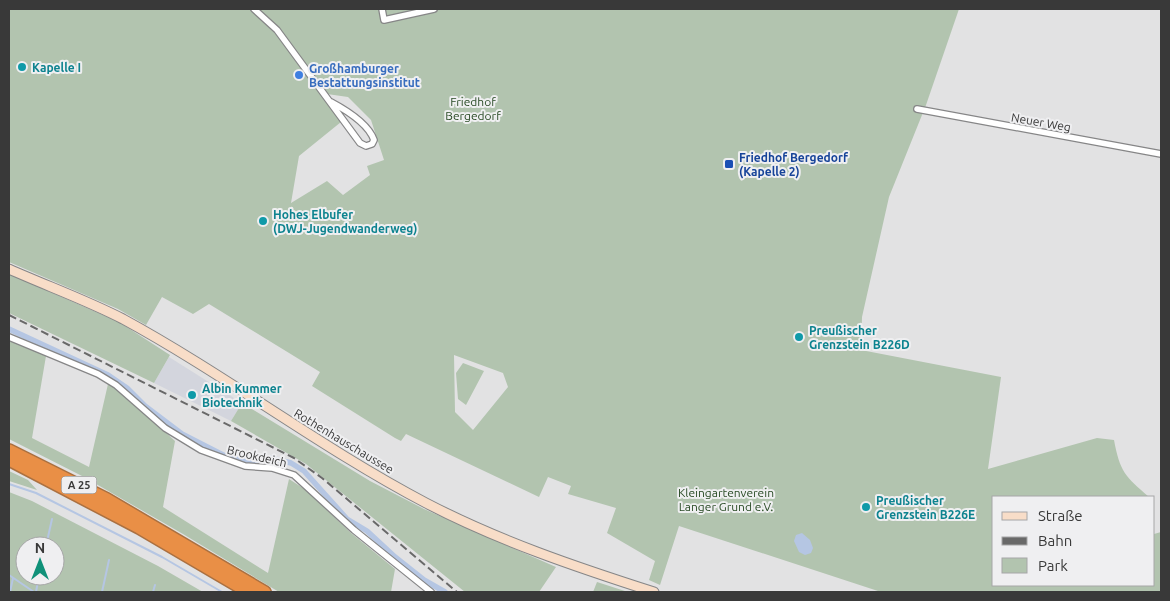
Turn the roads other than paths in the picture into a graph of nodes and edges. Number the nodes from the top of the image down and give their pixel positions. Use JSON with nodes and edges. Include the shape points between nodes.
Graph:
{"nodes":[{"id":1,"x":254,"y":9,"type":"edge"},
{"id":2,"x":382,"y":9,"type":"edge"},
{"id":3,"x":434,"y":9,"type":"edge"},
{"id":4,"x":331,"y":102,"type":"junction"},
{"id":5,"x":916,"y":110,"type":"dead end"},
{"id":6,"x":1161,"y":154,"type":"edge"},
{"id":7,"x":9,"y":269,"type":"edge"},
{"id":8,"x":9,"y":337,"type":"edge"},
{"id":9,"x":10,"y":453,"type":"edge"},
{"id":10,"x":248,"y":592,"type":"edge"},
{"id":11,"x":265,"y":592,"type":"edge"},
{"id":12,"x":431,"y":592,"type":"edge"},
{"id":13,"x":654,"y":592,"type":"edge"}],
"edges":[{"from":1,"to":4,"type":"street","via":[[277,30]]},
{"from":2,"to":3,"type":"street","via":[[384,20]]},
{"from":4,"to":4,"type":"street","via":[[360,143],[372,144],[374,140],[370,131]]},
{"from":5,"to":6,"type":"street","name":"Neuer Weg"},
{"from":7,"to":13,"type":"main road","name":"Rothenhauschaussee","via":[[127,322],[360,466],[463,521],[548,556]]},
{"from":8,"to":12,"type":"street","name":"Brookdeich","via":[[98,374],[116,385],[165,428],[201,450],[245,466],[272,468],[294,475],[354,530]]},
{"from":9,"to":10,"type":"highway","number":"A 25"},
{"from":9,"to":11,"type":"highway","number":"A 25","via":[[107,499]]}]}
